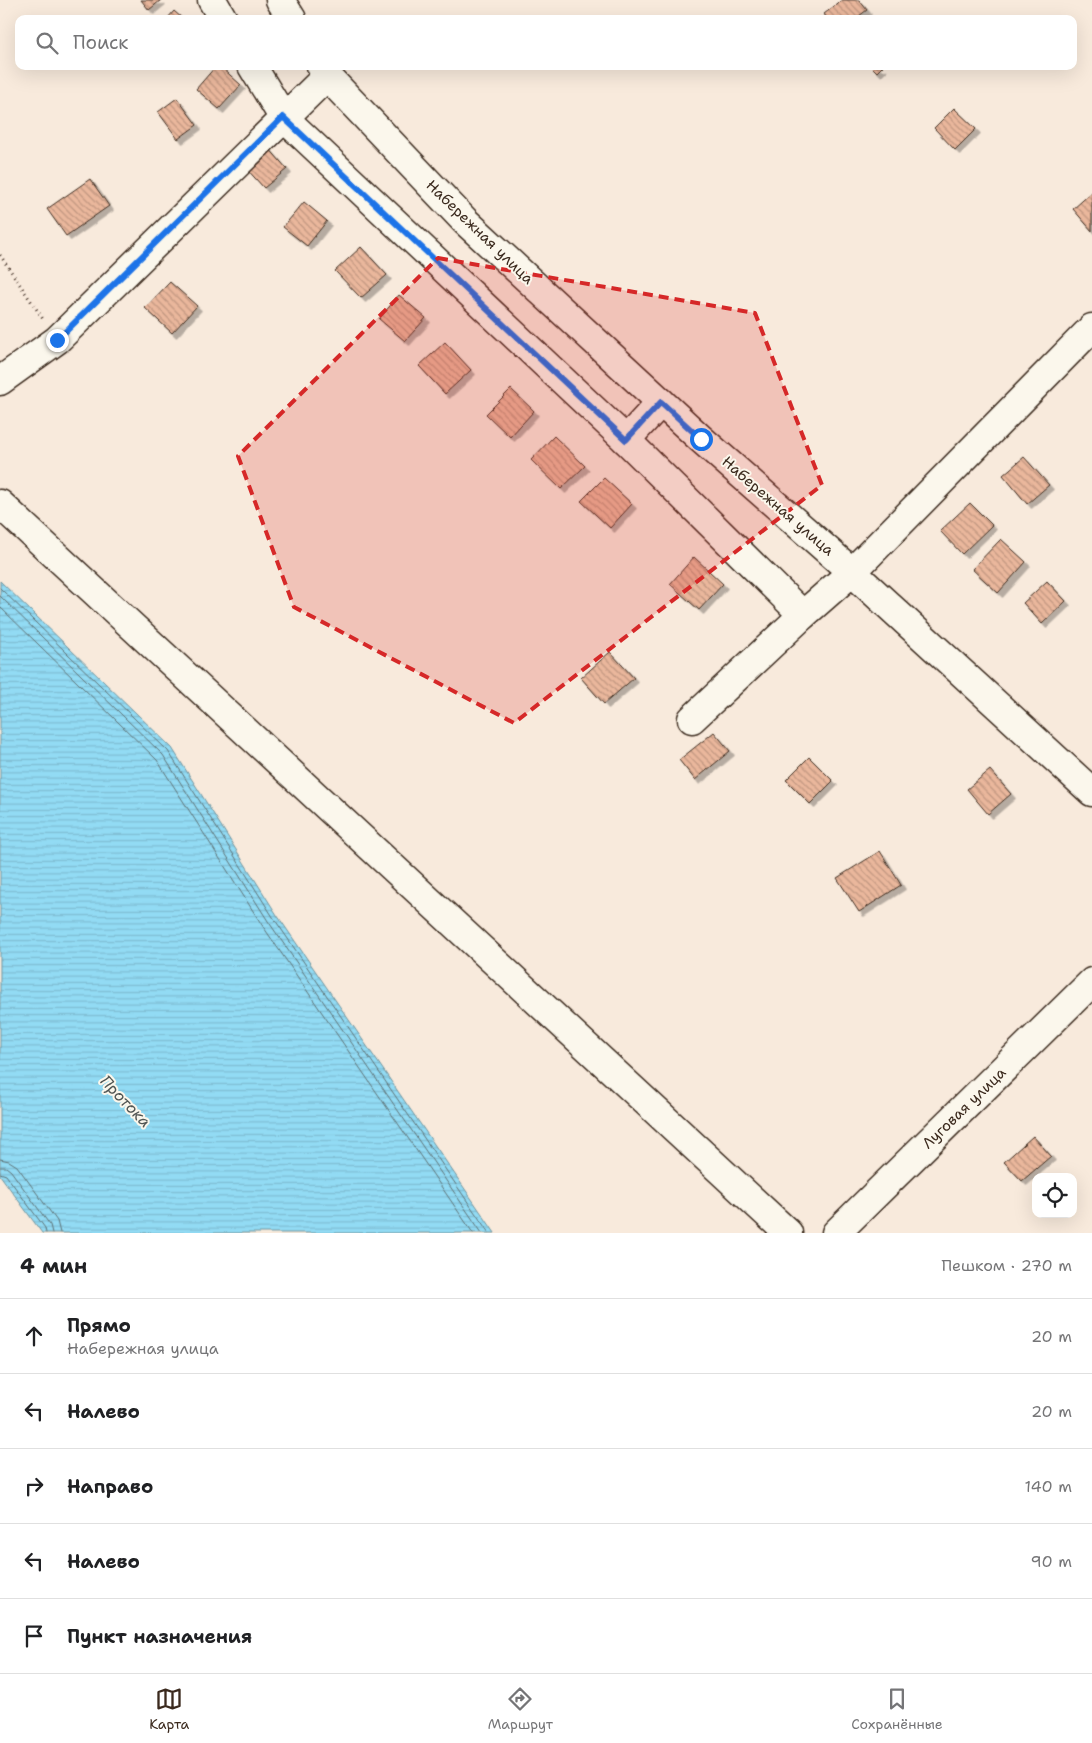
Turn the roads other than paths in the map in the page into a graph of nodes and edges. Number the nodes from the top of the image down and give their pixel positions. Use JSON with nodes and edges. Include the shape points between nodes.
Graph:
{"nodes":[{"id":1,"x":212,"y":0,"type":"edge"},
{"id":2,"x":280,"y":0,"type":"edge"},
{"id":3,"x":221,"y":15,"type":"edge"},
{"id":4,"x":289,"y":15,"type":"edge"},
{"id":5,"x":254,"y":70,"type":"edge"},
{"id":6,"x":324,"y":71,"type":"edge"},
{"id":7,"x":283,"y":117,"type":"junction"},
{"id":8,"x":1092,"y":328,"type":"edge"},
{"id":9,"x":0,"y":381,"type":"edge"},
{"id":10,"x":661,"y":402,"type":"junction"},
{"id":11,"x":626,"y":440,"type":"junction"},
{"id":12,"x":0,"y":504,"type":"edge"},
{"id":13,"x":852,"y":572,"type":"junction"},
{"id":14,"x":803,"y":615,"type":"junction"},
{"id":15,"x":692,"y":719,"type":"dead end"},
{"id":16,"x":1092,"y":792,"type":"edge"},
{"id":17,"x":1092,"y":982,"type":"edge"},
{"id":18,"x":788,"y":1233,"type":"edge"},
{"id":19,"x":836,"y":1233,"type":"edge"}],
"edges":[{"from":1,"to":3,"type":"street"},
{"from":2,"to":4,"type":"street"},
{"from":5,"to":7,"type":"street"},
{"from":6,"to":7,"type":"street"},
{"from":6,"to":10,"type":"street","name":"Набережная улица","via":[[464,220]]},
{"from":7,"to":9,"type":"street","via":[[57,340]]},
{"from":7,"to":11,"type":"street"},
{"from":8,"to":13,"type":"street"},
{"from":10,"to":11,"type":"street"},
{"from":10,"to":13,"type":"street","name":"Набережная улица"},
{"from":11,"to":14,"type":"street"},
{"from":12,"to":18,"type":"street"},
{"from":13,"to":14,"type":"street"},
{"from":13,"to":16,"type":"street","name":"Набережная улица"},
{"from":14,"to":15,"type":"street"},
{"from":17,"to":19,"type":"street","name":"Луговая улица"}]}
